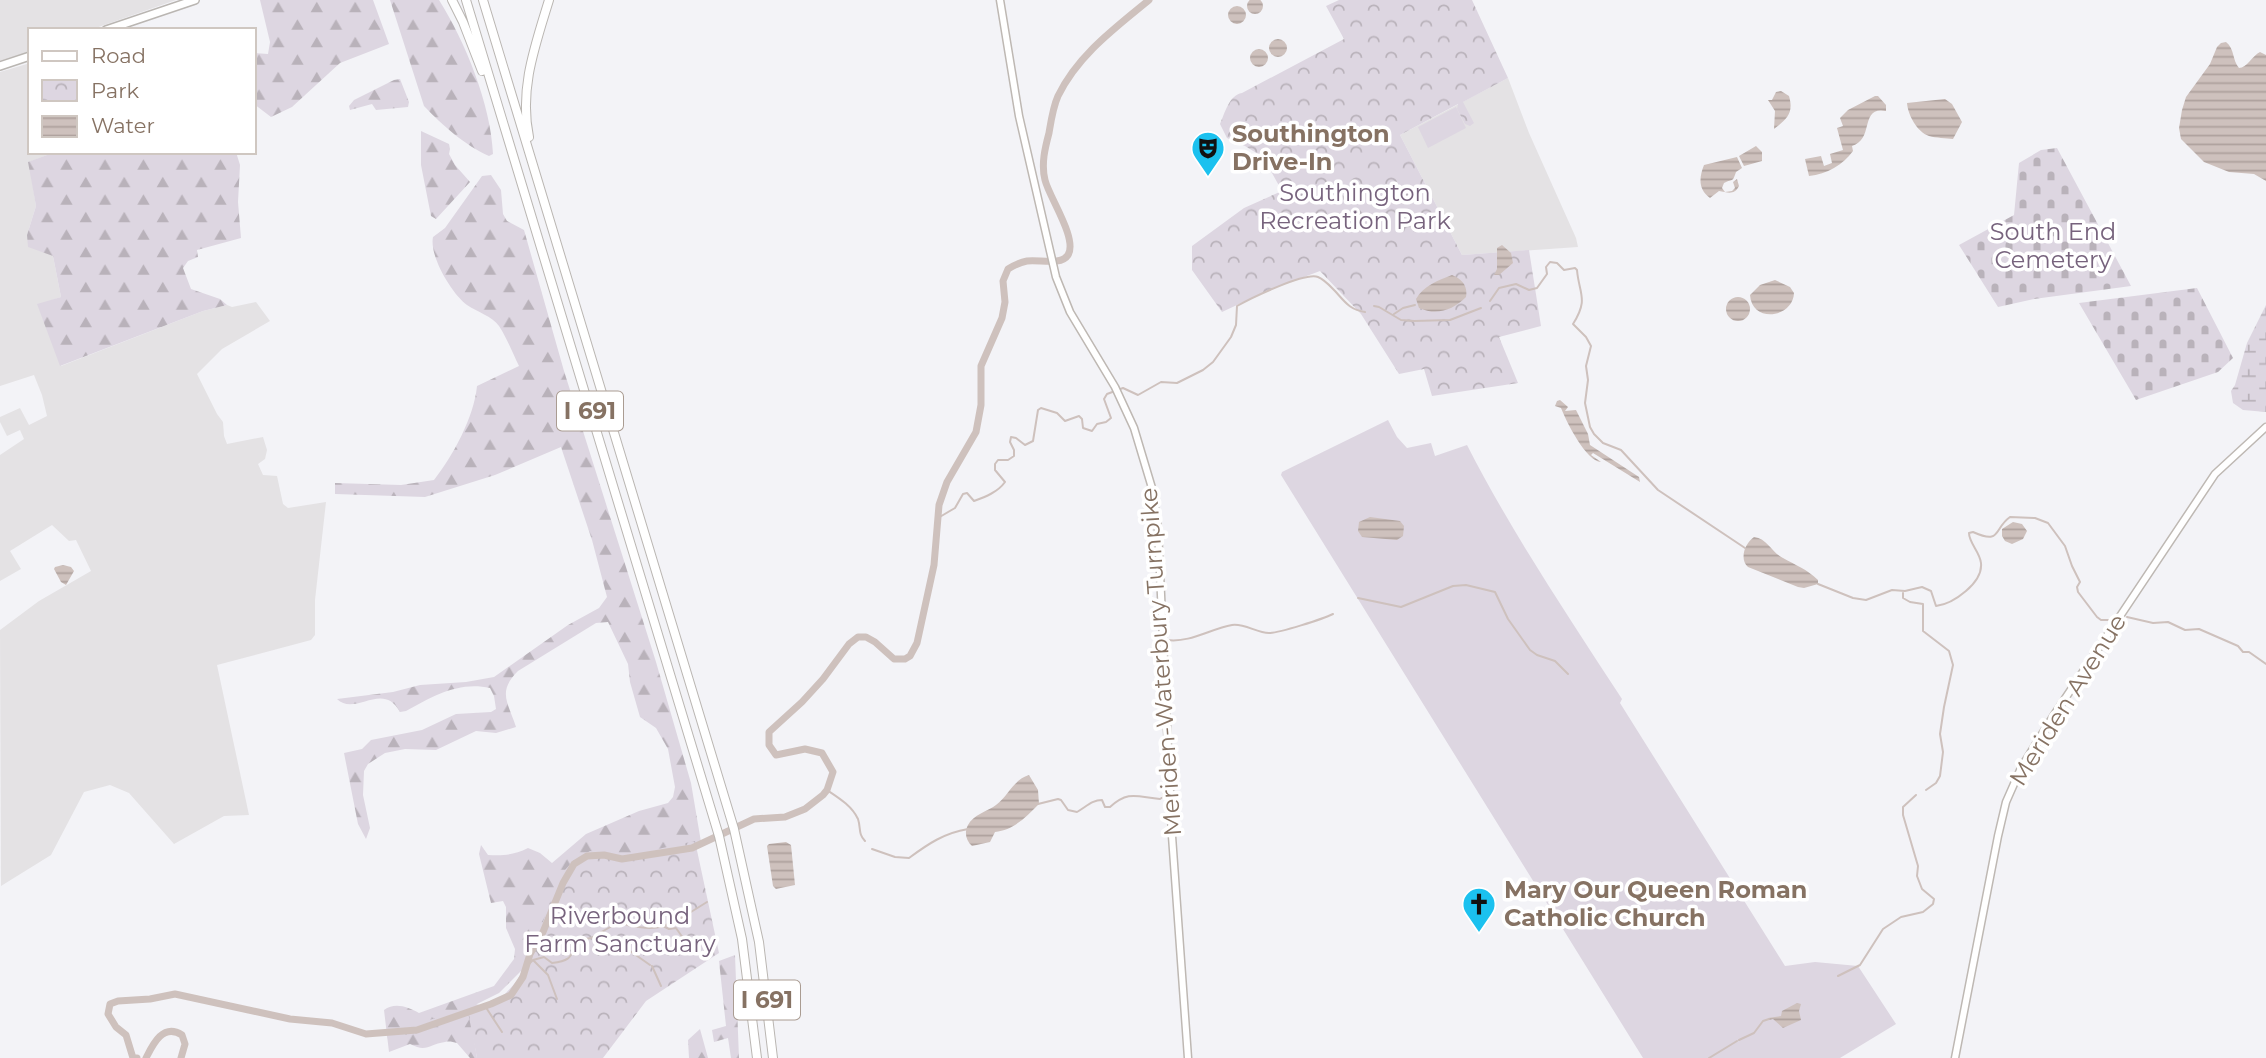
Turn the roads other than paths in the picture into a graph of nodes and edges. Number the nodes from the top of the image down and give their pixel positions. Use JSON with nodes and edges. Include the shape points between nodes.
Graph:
{"nodes":[{"id":1,"x":195,"y":0,"type":"edge"},
{"id":2,"x":452,"y":0,"type":"edge"},
{"id":3,"x":466,"y":0,"type":"edge"},
{"id":4,"x":483,"y":0,"type":"edge"},
{"id":5,"x":549,"y":0,"type":"edge"},
{"id":6,"x":1000,"y":0,"type":"edge"},
{"id":7,"x":112,"y":28,"type":"edge"},
{"id":8,"x":28,"y":57,"type":"edge"},
{"id":9,"x":0,"y":66,"type":"edge"},
{"id":10,"x":507,"y":136,"type":"junction"},
{"id":11,"x":540,"y":188,"type":"junction"},
{"id":12,"x":2266,"y":427,"type":"edge"},
{"id":13,"x":757,"y":1058,"type":"edge"},
{"id":14,"x":774,"y":1058,"type":"edge"},
{"id":15,"x":1188,"y":1058,"type":"edge"},
{"id":16,"x":1955,"y":1058,"type":"edge"}],
"edges":[{"from":1,"to":7,"type":"highway"},
{"from":2,"to":10,"type":"highway"},
{"from":3,"to":10,"type":"highway","number":"I 691"},
{"from":4,"to":11,"type":"highway","number":"I 691"},
{"from":5,"to":11,"type":"highway","via":[[530,62],[525,97]]},
{"from":6,"to":15,"type":"main road","name":"Meriden-Waterbury Turnpike","via":[[1014,91],[1052,265],[1070,312],[1129,416],[1154,498]]},
{"from":8,"to":9,"type":"highway"},
{"from":10,"to":13,"type":"highway","number":"I 691","via":[[715,821],[741,932]]},
{"from":11,"to":14,"type":"highway","number":"I 691","via":[[730,814],[759,942]]},
{"from":12,"to":16,"type":"main road","name":"Meriden Avenue","via":[[2215,474],[2021,768],[1998,836]]}]}
